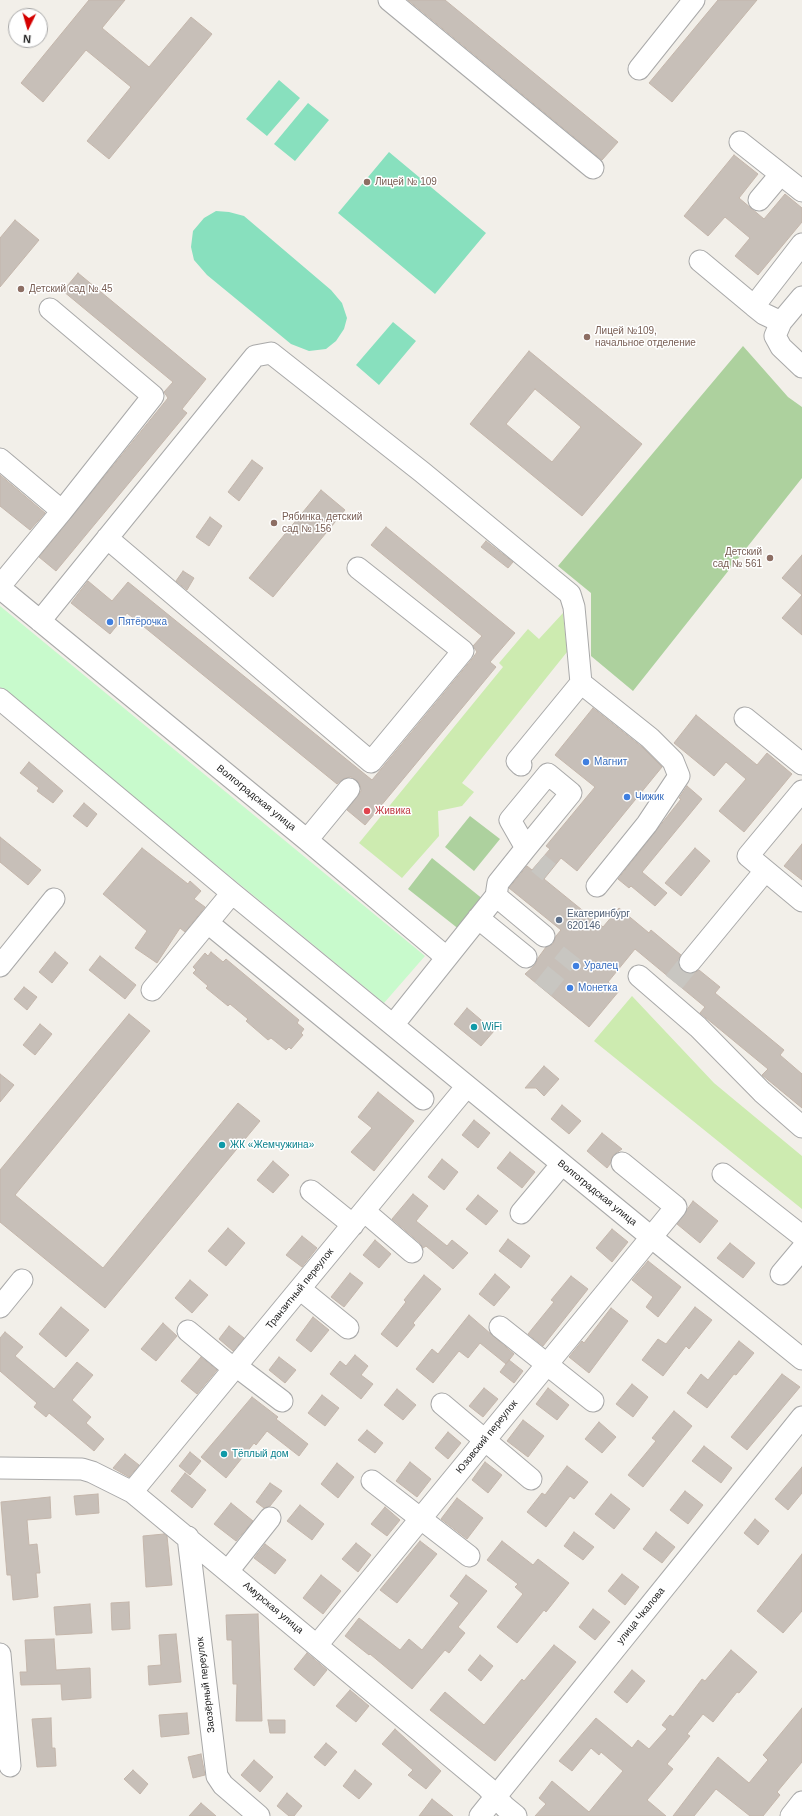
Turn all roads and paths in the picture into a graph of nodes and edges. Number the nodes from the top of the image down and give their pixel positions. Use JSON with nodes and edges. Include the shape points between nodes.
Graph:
{"nodes":[{"id":1,"x":389,"y":0,"type":"edge"},
{"id":2,"x":694,"y":0,"type":"edge"},
{"id":3,"x":639,"y":69,"type":"dead end"},
{"id":4,"x":740,"y":142,"type":"dead end"},
{"id":5,"x":593,"y":168,"type":"dead end"},
{"id":6,"x":780,"y":175,"type":"junction"},
{"id":7,"x":802,"y":192,"type":"edge"},
{"id":8,"x":759,"y":200,"type":"dead end"},
{"id":9,"x":802,"y":244,"type":"edge"},
{"id":10,"x":700,"y":261,"type":"dead end"},
{"id":11,"x":802,"y":297,"type":"edge"},
{"id":12,"x":754,"y":306,"type":"junction"},
{"id":13,"x":50,"y":309,"type":"dead end"},
{"id":14,"x":778,"y":329,"type":"junction"},
{"id":15,"x":802,"y":367,"type":"edge"},
{"id":16,"x":0,"y":459,"type":"edge"},
{"id":17,"x":62,"y":511,"type":"junction"},
{"id":18,"x":107,"y":538,"type":"junction"},
{"id":19,"x":358,"y":568,"type":"dead end"},
{"id":20,"x":0,"y":586,"type":"edge"},
{"id":21,"x":40,"y":620,"type":"junction"},
{"id":22,"x":581,"y":683,"type":"junction"},
{"id":23,"x":0,"y":699,"type":"edge"},
{"id":24,"x":745,"y":718,"type":"dead end"},
{"id":25,"x":371,"y":762,"type":"junction"},
{"id":26,"x":802,"y":764,"type":"edge"},
{"id":27,"x":530,"y":772,"type":"junction"},
{"id":28,"x":802,"y":791,"type":"edge"},
{"id":29,"x":307,"y":840,"type":"junction"},
{"id":30,"x":526,"y":848,"type":"junction"},
{"id":31,"x":765,"y":871,"type":"junction"},
{"id":32,"x":597,"y":886,"type":"dead end"},
{"id":33,"x":232,"y":893,"type":"junction"},
{"id":34,"x":496,"y":896,"type":"junction"},
{"id":35,"x":54,"y":899,"type":"dead end"},
{"id":36,"x":802,"y":901,"type":"edge"},
{"id":37,"x":478,"y":918,"type":"junction"},
{"id":38,"x":208,"y":923,"type":"junction"},
{"id":39,"x":544,"y":936,"type":"dead end"},
{"id":40,"x":526,"y":957,"type":"dead end"},
{"id":41,"x":445,"y":959,"type":"junction"},
{"id":42,"x":690,"y":962,"type":"tunnel mouth"},
{"id":43,"x":0,"y":966,"type":"edge"},
{"id":44,"x":638,"y":976,"type":"dead end"},
{"id":45,"x":152,"y":990,"type":"dead end"},
{"id":46,"x":393,"y":1025,"type":"junction"},
{"id":47,"x":467,"y":1086,"type":"junction"},
{"id":48,"x":423,"y":1099,"type":"dead end"},
{"id":49,"x":802,"y":1127,"type":"edge"},
{"id":50,"x":622,"y":1162,"type":"dead end"},
{"id":51,"x":562,"y":1164,"type":"junction"},
{"id":52,"x":723,"y":1174,"type":"dead end"},
{"id":53,"x":311,"y":1191,"type":"dead end"},
{"id":54,"x":521,"y":1212,"type":"dead end"},
{"id":55,"x":358,"y":1218,"type":"junction"},
{"id":56,"x":654,"y":1233,"type":"junction"},
{"id":57,"x":802,"y":1236,"type":"edge"},
{"id":58,"x":802,"y":1249,"type":"edge"},
{"id":59,"x":412,"y":1252,"type":"dead end"},
{"id":60,"x":781,"y":1274,"type":"dead end"},
{"id":61,"x":22,"y":1280,"type":"dead end"},
{"id":62,"x":300,"y":1289,"type":"junction"},
{"id":63,"x":0,"y":1307,"type":"edge"},
{"id":64,"x":348,"y":1328,"type":"dead end"},
{"id":65,"x":500,"y":1328,"type":"dead end"},
{"id":66,"x":188,"y":1331,"type":"dead end"},
{"id":67,"x":802,"y":1359,"type":"edge"},
{"id":68,"x":547,"y":1364,"type":"junction"},
{"id":69,"x":235,"y":1367,"type":"junction"},
{"id":70,"x":282,"y":1401,"type":"dead end"},
{"id":71,"x":593,"y":1401,"type":"dead end"},
{"id":72,"x":442,"y":1404,"type":"dead end"},
{"id":73,"x":802,"y":1417,"type":"edge"},
{"id":74,"x":485,"y":1440,"type":"junction"},
{"id":75,"x":0,"y":1468,"type":"edge"},
{"id":76,"x":531,"y":1480,"type":"dead end"},
{"id":77,"x":372,"y":1481,"type":"dead end"},
{"id":78,"x":132,"y":1492,"type":"junction"},
{"id":79,"x":270,"y":1518,"type":"dead end"},
{"id":80,"x":420,"y":1519,"type":"junction"},
{"id":81,"x":188,"y":1537,"type":"junction"},
{"id":82,"x":469,"y":1556,"type":"dead end"},
{"id":83,"x":228,"y":1570,"type":"junction"},
{"id":84,"x":318,"y":1645,"type":"junction"},
{"id":85,"x":0,"y":1654,"type":"edge"},
{"id":86,"x":10,"y":1766,"type":"dead end"},
{"id":87,"x":496,"y":1797,"type":"junction"},
{"id":88,"x":802,"y":1802,"type":"edge"},
{"id":89,"x":258,"y":1816,"type":"edge"},
{"id":90,"x":480,"y":1816,"type":"edge"},
{"id":91,"x":516,"y":1816,"type":"edge"},
{"id":92,"x":791,"y":1816,"type":"edge"}],
"edges":[{"from":1,"to":5,"type":"street"},
{"from":2,"to":3,"type":"street"},
{"from":4,"to":6,"type":"street"},
{"from":6,"to":7,"type":"street"},
{"from":6,"to":8,"type":"street"},
{"from":9,"to":12,"type":"street"},
{"from":10,"to":12,"type":"street"},
{"from":11,"to":14,"type":"street"},
{"from":12,"to":14,"type":"street"},
{"from":13,"to":17,"type":"street","via":[[153,396]]},
{"from":14,"to":15,"type":"street","via":[[781,347]]},
{"from":16,"to":17,"type":"street"},
{"from":17,"to":20,"type":"street"},
{"from":18,"to":21,"type":"street"},
{"from":18,"to":22,"type":"street","via":[[255,356],[271,353],[422,472],[570,594],[574,606]]},
{"from":18,"to":25,"type":"street"},
{"from":19,"to":25,"type":"street","via":[[463,651]]},
{"from":20,"to":21,"type":"street","name":"Волгоградская улица"},
{"from":21,"to":29,"type":"street","name":"Волгоградская улица"},
{"from":22,"to":27,"type":"street","via":[[516,761]]},
{"from":22,"to":32,"type":"street","via":[[650,738],[673,761],[679,776],[647,824]]},
{"from":23,"to":33,"type":"street","name":"Волгоградская улица"},
{"from":24,"to":26,"type":"street"},
{"from":25,"to":29,"type":"street"},
{"from":27,"to":30,"type":"street","via":[[510,820]]},
{"from":27,"to":30,"type":"street","via":[[548,774],[571,793]]},
{"from":28,"to":31,"type":"street","via":[[748,856]]},
{"from":29,"to":41,"type":"street","name":"Волгоградская улица","via":[[439,951]]},
{"from":30,"to":34,"type":"street","via":[[498,883]]},
{"from":31,"to":36,"type":"street"},
{"from":31,"to":42,"type":"street"},
{"from":33,"to":38,"type":"street"},
{"from":33,"to":46,"type":"street","name":"Волгоградская улица"},
{"from":34,"to":37,"type":"street"},
{"from":34,"to":39,"type":"street"},
{"from":35,"to":43,"type":"street"},
{"from":37,"to":40,"type":"street"},
{"from":37,"to":41,"type":"street"},
{"from":38,"to":45,"type":"street"},
{"from":38,"to":48,"type":"street"},
{"from":41,"to":46,"type":"street"},
{"from":44,"to":49,"type":"street","via":[[698,1027],[762,1092]]},
{"from":46,"to":47,"type":"street","name":"Волгоградская улица"},
{"from":47,"to":51,"type":"street","name":"Волгоградская улица"},
{"from":47,"to":55,"type":"street","name":"Транзитный переулок"},
{"from":50,"to":56,"type":"street","name":"Юзовский переулок","via":[[676,1207]]},
{"from":51,"to":54,"type":"street"},
{"from":51,"to":56,"type":"street","name":"Волгоградская улица"},
{"from":52,"to":57,"type":"street"},
{"from":53,"to":55,"type":"street"},
{"from":55,"to":59,"type":"street"},
{"from":55,"to":62,"type":"street","name":"Транзитный переулок"},
{"from":56,"to":67,"type":"street","name":"Волгоградская улица"},
{"from":56,"to":68,"type":"street","name":"Юзовский переулок"},
{"from":58,"to":60,"type":"street"},
{"from":61,"to":63,"type":"street"},
{"from":62,"to":64,"type":"street"},
{"from":62,"to":69,"type":"street","name":"Транзитный переулок"},
{"from":65,"to":68,"type":"street"},
{"from":66,"to":69,"type":"street"},
{"from":68,"to":71,"type":"street"},
{"from":68,"to":74,"type":"street","name":"Юзовский переулок"},
{"from":69,"to":70,"type":"street"},
{"from":69,"to":78,"type":"street","name":"Транзитный переулок"},
{"from":72,"to":74,"type":"street"},
{"from":73,"to":87,"type":"street","name":"улица Чкалова"},
{"from":74,"to":76,"type":"street"},
{"from":74,"to":80,"type":"street","name":"Юзовский переулок"},
{"from":75,"to":78,"type":"street","name":"Амурская улица","via":[[82,1469]]},
{"from":77,"to":80,"type":"street"},
{"from":78,"to":81,"type":"street","name":"Амурская улица"},
{"from":79,"to":83,"type":"street"},
{"from":80,"to":82,"type":"street"},
{"from":80,"to":84,"type":"street","name":"Юзовский переулок"},
{"from":81,"to":83,"type":"street","name":"Амурская улица"},
{"from":81,"to":89,"type":"street","name":"Заозёрный переулок","via":[[217,1776],[223,1785]]},
{"from":83,"to":84,"type":"street","name":"Амурская улица"},
{"from":84,"to":87,"type":"street","name":"Амурская улица"},
{"from":85,"to":86,"type":"street"},
{"from":87,"to":90,"type":"street","name":"улица Чкалова"},
{"from":87,"to":91,"type":"street","name":"Амурская улица"},
{"from":88,"to":92,"type":"street"}]}
